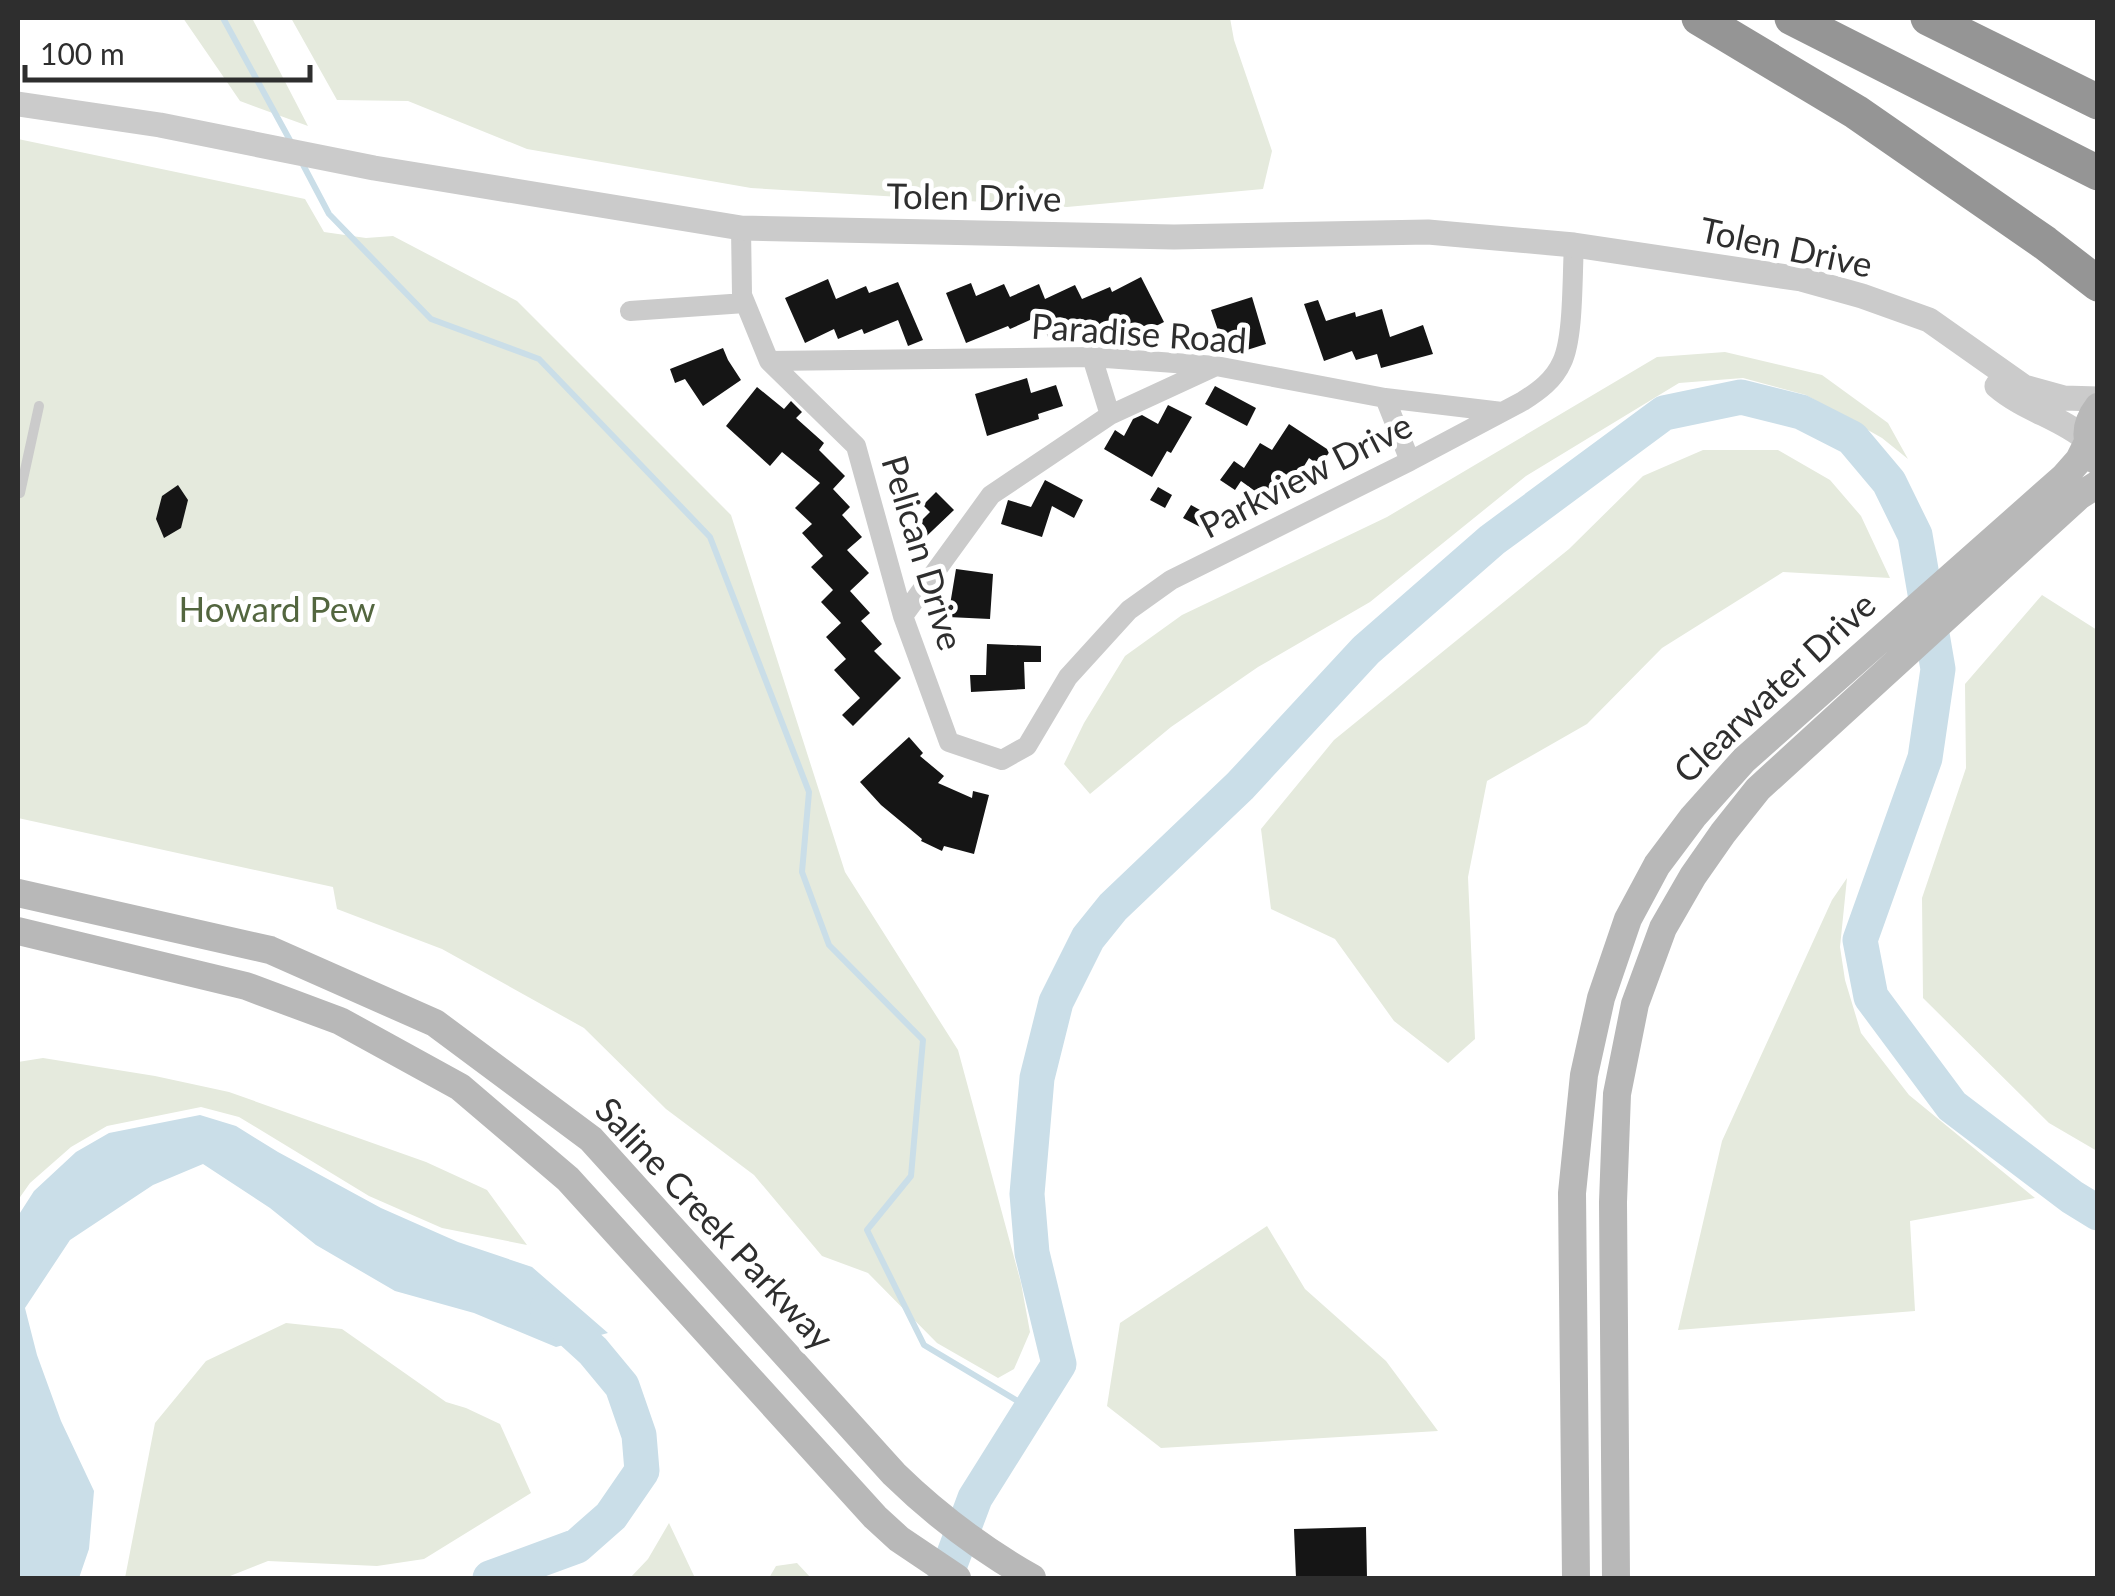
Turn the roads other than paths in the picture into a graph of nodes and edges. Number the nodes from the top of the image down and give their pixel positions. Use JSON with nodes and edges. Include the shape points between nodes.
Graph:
{"nodes":[{"id":1,"x":1699,"y":18,"type":"edge"},
{"id":2,"x":1792,"y":18,"type":"edge"},
{"id":3,"x":1928,"y":18,"type":"edge"},
{"id":4,"x":2098,"y":102,"type":"edge"},
{"id":5,"x":18,"y":104,"type":"edge"},
{"id":6,"x":2098,"y":173,"type":"edge"},
{"id":7,"x":742,"y":228,"type":"junction"},
{"id":8,"x":1574,"y":245,"type":"junction"},
{"id":9,"x":2098,"y":284,"type":"edge"},
{"id":10,"x":745,"y":303,"type":"junction"},
{"id":11,"x":630,"y":310,"type":"dead end"},
{"id":12,"x":1929,"y":320,"type":"junction"},
{"id":13,"x":1092,"y":357,"type":"junction"},
{"id":14,"x":769,"y":361,"type":"junction"},
{"id":15,"x":1216,"y":366,"type":"junction"},
{"id":16,"x":1385,"y":398,"type":"junction"},
{"id":17,"x":2098,"y":399,"type":"edge"},
{"id":18,"x":39,"y":406,"type":"dead end"},
{"id":19,"x":2098,"y":406,"type":"edge"},
{"id":20,"x":1502,"y":412,"type":"junction"},
{"id":21,"x":1110,"y":415,"type":"junction"},
{"id":22,"x":2090,"y":448,"type":"edge"},
{"id":23,"x":1410,"y":461,"type":"junction"},
{"id":24,"x":2080,"y":486,"type":"edge"},
{"id":25,"x":18,"y":492,"type":"edge"},
{"id":26,"x":903,"y":616,"type":"junction"},
{"id":27,"x":1017,"y":752,"type":"joint"},
{"id":28,"x":18,"y":893,"type":"edge"},
{"id":29,"x":18,"y":931,"type":"edge"},
{"id":30,"x":956,"y":1578,"type":"edge"},
{"id":31,"x":1032,"y":1578,"type":"edge"},
{"id":32,"x":1576,"y":1578,"type":"edge"},
{"id":33,"x":1616,"y":1578,"type":"edge"}],
"edges":[{"from":1,"to":9,"type":"highway","via":[[1856,112]]},
{"from":2,"to":6,"type":"highway"},
{"from":3,"to":4,"type":"highway"},
{"from":5,"to":7,"type":"street","name":"Tolen Drive"},
{"from":7,"to":8,"type":"street","name":"Tolen Drive","via":[[1174,237],[1428,232]]},
{"from":7,"to":10,"type":"street","name":"Pelican Drive"},
{"from":8,"to":12,"type":"street","name":"Tolen Drive","via":[[1800,278]]},
{"from":8,"to":20,"type":"street","name":"Parkview Drive","via":[[1562,362],[1541,389]]},
{"from":10,"to":11,"type":"street"},
{"from":10,"to":14,"type":"street","name":"Pelican Drive"},
{"from":12,"to":17,"type":"street","name":"Tolen Drive","via":[[2024,387]]},
{"from":12,"to":22,"type":"street","name":"Tolen Drive","via":[[2000,390],[2078,432]]},
{"from":13,"to":14,"type":"street","name":"Paradise Road"},
{"from":13,"to":15,"type":"street","name":"Paradise Road"},
{"from":13,"to":21,"type":"street"},
{"from":14,"to":26,"type":"street","name":"Pelican Drive","via":[[856,446]]},
{"from":15,"to":16,"type":"street","name":"Paradise Road"},
{"from":15,"to":21,"type":"street"},
{"from":16,"to":20,"type":"street","name":"Paradise Road"},
{"from":16,"to":23,"type":"street"},
{"from":18,"to":25,"type":"lane"},
{"from":19,"to":22,"type":"main road","name":"Clearwater Drive"},
{"from":20,"to":23,"type":"street","name":"Parkview Drive"},
{"from":21,"to":26,"type":"street","via":[[991,495]]},
{"from":22,"to":24,"type":"main road","name":"Clearwater Drive","via":[[2078,460]]},
{"from":23,"to":27,"type":"street","name":"Parkview Drive","via":[[1171,580],[1129,610],[1068,676]]},
{"from":24,"to":32,"type":"main road","name":"Clearwater Drive","via":[[1731,774],[1657,865],[1628,919],[1584,1075],[1572,1193]]},
{"from":24,"to":33,"type":"main road","name":"Clearwater Drive","via":[[1758,789],[1663,928],[1634,1004],[1617,1094]]},
{"from":26,"to":27,"type":"street","name":"Pelican Drive","via":[[950,742],[1002,760]]},
{"from":28,"to":31,"type":"main road","name":"Saline Creek Parkway","via":[[270,950],[435,1022],[591,1138],[894,1474],[964,1536]]},
{"from":29,"to":30,"type":"main road","via":[[246,986],[340,1022],[460,1086],[568,1179],[875,1517]]}]}
